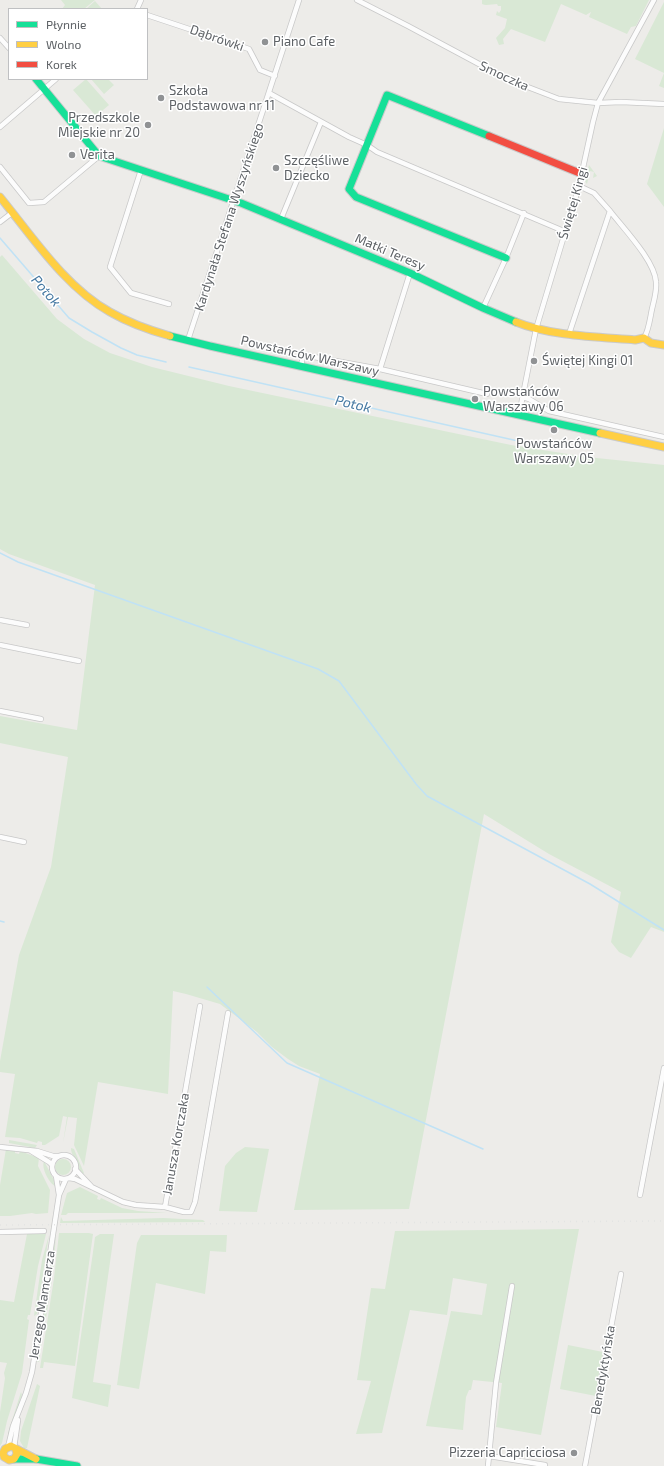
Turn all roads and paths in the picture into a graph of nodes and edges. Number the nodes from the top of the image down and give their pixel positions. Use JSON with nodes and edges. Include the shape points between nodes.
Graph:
{"nodes":[{"id":1,"x":299,"y":0,"type":"edge"},
{"id":2,"x":357,"y":0,"type":"edge"},
{"id":3,"x":654,"y":0,"type":"edge"},
{"id":4,"x":148,"y":15,"type":"edge"},
{"id":5,"x":0,"y":38,"type":"edge"},
{"id":6,"x":8,"y":47,"type":"edge"},
{"id":7,"x":275,"y":76,"type":"junction"},
{"id":8,"x":37,"y":80,"type":"edge"},
{"id":9,"x":55,"y":80,"type":"edge"},
{"id":10,"x":44,"y":89,"type":"junction"},
{"id":11,"x":269,"y":94,"type":"junction"},
{"id":12,"x":598,"y":103,"type":"junction"},
{"id":13,"x":664,"y":104,"type":"edge"},
{"id":14,"x":321,"y":122,"type":"junction"},
{"id":15,"x":0,"y":127,"type":"edge"},
{"id":16,"x":367,"y":145,"type":"junction"},
{"id":17,"x":99,"y":156,"type":"junction"},
{"id":18,"x":0,"y":167,"type":"edge"},
{"id":19,"x":141,"y":170,"type":"junction"},
{"id":20,"x":582,"y":174,"type":"junction"},
{"id":21,"x":579,"y":186,"type":"junction"},
{"id":22,"x":0,"y":197,"type":"edge"},
{"id":23,"x":234,"y":200,"type":"junction"},
{"id":24,"x":610,"y":211,"type":"junction"},
{"id":25,"x":13,"y":212,"type":"junction"},
{"id":26,"x":524,"y":213,"type":"junction"},
{"id":27,"x":281,"y":219,"type":"junction"},
{"id":28,"x":0,"y":222,"type":"edge"},
{"id":29,"x":566,"y":232,"type":"junction"},
{"id":30,"x":506,"y":258,"type":"junction"},
{"id":31,"x":410,"y":273,"type":"junction"},
{"id":32,"x":169,"y":304,"type":"dead end"},
{"id":33,"x":483,"y":308,"type":"junction"},
{"id":34,"x":536,"y":329,"type":"junction"},
{"id":35,"x":569,"y":334,"type":"junction"},
{"id":36,"x":644,"y":338,"type":"junction"},
{"id":37,"x":188,"y":340,"type":"junction"},
{"id":38,"x":664,"y":345,"type":"edge"},
{"id":39,"x":301,"y":367,"type":"junction"},
{"id":40,"x":380,"y":369,"type":"junction"},
{"id":41,"x":487,"y":394,"type":"dead end"},
{"id":42,"x":523,"y":397,"type":"junction"},
{"id":43,"x":519,"y":415,"type":"junction"},
{"id":44,"x":664,"y":437,"type":"edge"},
{"id":45,"x":664,"y":448,"type":"edge"},
{"id":46,"x":0,"y":620,"type":"edge"},
{"id":47,"x":27,"y":625,"type":"dead end"},
{"id":48,"x":0,"y":645,"type":"edge"},
{"id":49,"x":79,"y":661,"type":"dead end"},
{"id":50,"x":0,"y":712,"type":"edge"},
{"id":51,"x":42,"y":719,"type":"dead end"},
{"id":52,"x":0,"y":837,"type":"edge"},
{"id":53,"x":24,"y":842,"type":"dead end"},
{"id":54,"x":200,"y":1006,"type":"dead end"},
{"id":55,"x":228,"y":1013,"type":"dead end"},
{"id":56,"x":664,"y":1068,"type":"edge"},
{"id":57,"x":0,"y":1147,"type":"edge"},
{"id":58,"x":28,"y":1149,"type":"junction"},
{"id":59,"x":59,"y":1156,"type":"junction"},
{"id":60,"x":52,"y":1165,"type":"junction"},
{"id":61,"x":75,"y":1169,"type":"junction"},
{"id":62,"x":56,"y":1176,"type":"junction"},
{"id":63,"x":68,"y":1178,"type":"junction"},
{"id":64,"x":92,"y":1187,"type":"junction"},
{"id":65,"x":59,"y":1195,"type":"junction"},
{"id":66,"x":640,"y":1195,"type":"dead end"},
{"id":67,"x":165,"y":1207,"type":"junction"},
{"id":68,"x":0,"y":1232,"type":"edge"},
{"id":69,"x":44,"y":1232,"type":"dead end"},
{"id":70,"x":621,"y":1274,"type":"dead end"},
{"id":71,"x":512,"y":1286,"type":"dead end"},
{"id":72,"x":7,"y":1452,"type":"edge"},
{"id":73,"x":489,"y":1456,"type":"junction"},
{"id":74,"x":36,"y":1459,"type":"junction"},
{"id":75,"x":545,"y":1465,"type":"edge"},
{"id":76,"x":77,"y":1466,"type":"edge"},
{"id":77,"x":488,"y":1466,"type":"edge"},
{"id":78,"x":586,"y":1466,"type":"edge"}],
"edges":[{"from":1,"to":7,"type":"street","name":"Kardynała Stefana Wyszyńskiego"},
{"from":2,"to":12,"type":"street","name":"Smoczka","via":[[506,79],[559,99]]},
{"from":3,"to":12,"type":"street","name":"Świętej Kingi"},
{"from":4,"to":7,"type":"street","name":"Dąbrówki","via":[[249,49],[260,70]]},
{"from":5,"to":6,"type":"street"},
{"from":7,"to":11,"type":"street","name":"Kardynała Stefana Wyszyńskiego"},
{"from":8,"to":10,"type":"street"},
{"from":9,"to":10,"type":"street"},
{"from":10,"to":15,"type":"street"},
{"from":10,"to":17,"type":"street"},
{"from":11,"to":14,"type":"street"},
{"from":11,"to":23,"type":"street","name":"Kardynała Stefana Wyszyńskiego"},
{"from":12,"to":13,"type":"street","name":"Smoczka"},
{"from":12,"to":20,"type":"street","name":"Świętej Kingi"},
{"from":14,"to":16,"type":"street"},
{"from":14,"to":27,"type":"street"},
{"from":16,"to":20,"type":"street","via":[[387,95]]},
{"from":16,"to":26,"type":"street","via":[[377,152]]},
{"from":16,"to":30,"type":"street","via":[[349,189],[356,197]]},
{"from":17,"to":18,"type":"street","via":[[44,202],[29,203]]},
{"from":17,"to":19,"type":"street","name":"Matki Teresy"},
{"from":19,"to":23,"type":"street","name":"Matki Teresy"},
{"from":19,"to":32,"type":"street","via":[[110,267],[131,292]]},
{"from":20,"to":21,"type":"street","name":"Świętej Kingi"},
{"from":21,"to":24,"type":"street","via":[[594,193]]},
{"from":21,"to":29,"type":"street","name":"Świętej Kingi"},
{"from":22,"to":25,"type":"street","name":"Powstańców Warszawy"},
{"from":23,"to":27,"type":"street","name":"Matki Teresy"},
{"from":23,"to":37,"type":"street","name":"Kardynała Stefana Wyszyńskiego"},
{"from":24,"to":35,"type":"street"},
{"from":24,"to":36,"type":"street","via":[[650,262],[654,271],[655,294]]},
{"from":25,"to":28,"type":"street"},
{"from":25,"to":37,"type":"street","name":"Powstańców Warszawy","via":[[84,294],[108,312],[146,329]]},
{"from":26,"to":29,"type":"street"},
{"from":26,"to":30,"type":"street"},
{"from":27,"to":31,"type":"street","name":"Matki Teresy"},
{"from":29,"to":34,"type":"street","name":"Świętej Kingi"},
{"from":30,"to":33,"type":"street"},
{"from":31,"to":33,"type":"street","name":"Matki Teresy"},
{"from":31,"to":40,"type":"street"},
{"from":33,"to":34,"type":"street","name":"Matki Teresy","via":[[528,328]]},
{"from":34,"to":35,"type":"street","name":"Matki Teresy"},
{"from":34,"to":42,"type":"street","name":"Świętej Kingi"},
{"from":35,"to":36,"type":"street","name":"Matki Teresy","via":[[635,340]]},
{"from":36,"to":38,"type":"street","via":[[651,343]]},
{"from":37,"to":39,"type":"street","name":"Powstańców Warszawy"},
{"from":39,"to":40,"type":"street","via":[[303,355]]},
{"from":39,"to":43,"type":"street","name":"Powstańców Warszawy"},
{"from":40,"to":41,"type":"street"},
{"from":42,"to":43,"type":"street","name":"Świętej Kingi"},
{"from":42,"to":44,"type":"street","via":[[549,411]]},
{"from":43,"to":45,"type":"street","name":"Powstańców Warszawy"},
{"from":46,"to":47,"type":"street"},
{"from":48,"to":49,"type":"street"},
{"from":50,"to":51,"type":"street"},
{"from":52,"to":53,"type":"street"},
{"from":54,"to":67,"type":"street","name":"Janusza Korczaka"},
{"from":55,"to":67,"type":"street","via":[[195,1202],[191,1212]]},
{"from":56,"to":66,"type":"street"},
{"from":57,"to":58,"type":"street"},
{"from":58,"to":59,"type":"street"},
{"from":58,"to":60,"type":"street"},
{"from":59,"to":60,"type":"street"},
{"from":59,"to":61,"type":"street","via":[[64,1155],[74,1160]]},
{"from":60,"to":62,"type":"street"},
{"from":61,"to":63,"type":"street"},
{"from":61,"to":64,"type":"street","name":"Janusza Korczaka"},
{"from":62,"to":63,"type":"street"},
{"from":62,"to":65,"type":"street","name":"Jerzego Mamcarza"},
{"from":63,"to":64,"type":"street","name":"Janusza Korczaka"},
{"from":63,"to":65,"type":"street","name":"Jerzego Mamcarza"},
{"from":64,"to":67,"type":"street","name":"Janusza Korczaka","via":[[123,1202]]},
{"from":65,"to":72,"type":"street","name":"Jerzego Mamcarza","via":[[32,1372]]},
{"from":68,"to":69,"type":"street"},
{"from":70,"to":78,"type":"street","name":"Benedyktyńska"},
{"from":71,"to":73,"type":"street","via":[[496,1383]]},
{"from":72,"to":74,"type":"street"},
{"from":72,"to":74,"type":"street","via":[[17,1454],[14,1459]]},
{"from":73,"to":75,"type":"street"},
{"from":73,"to":77,"type":"street"},
{"from":74,"to":76,"type":"street"}]}
